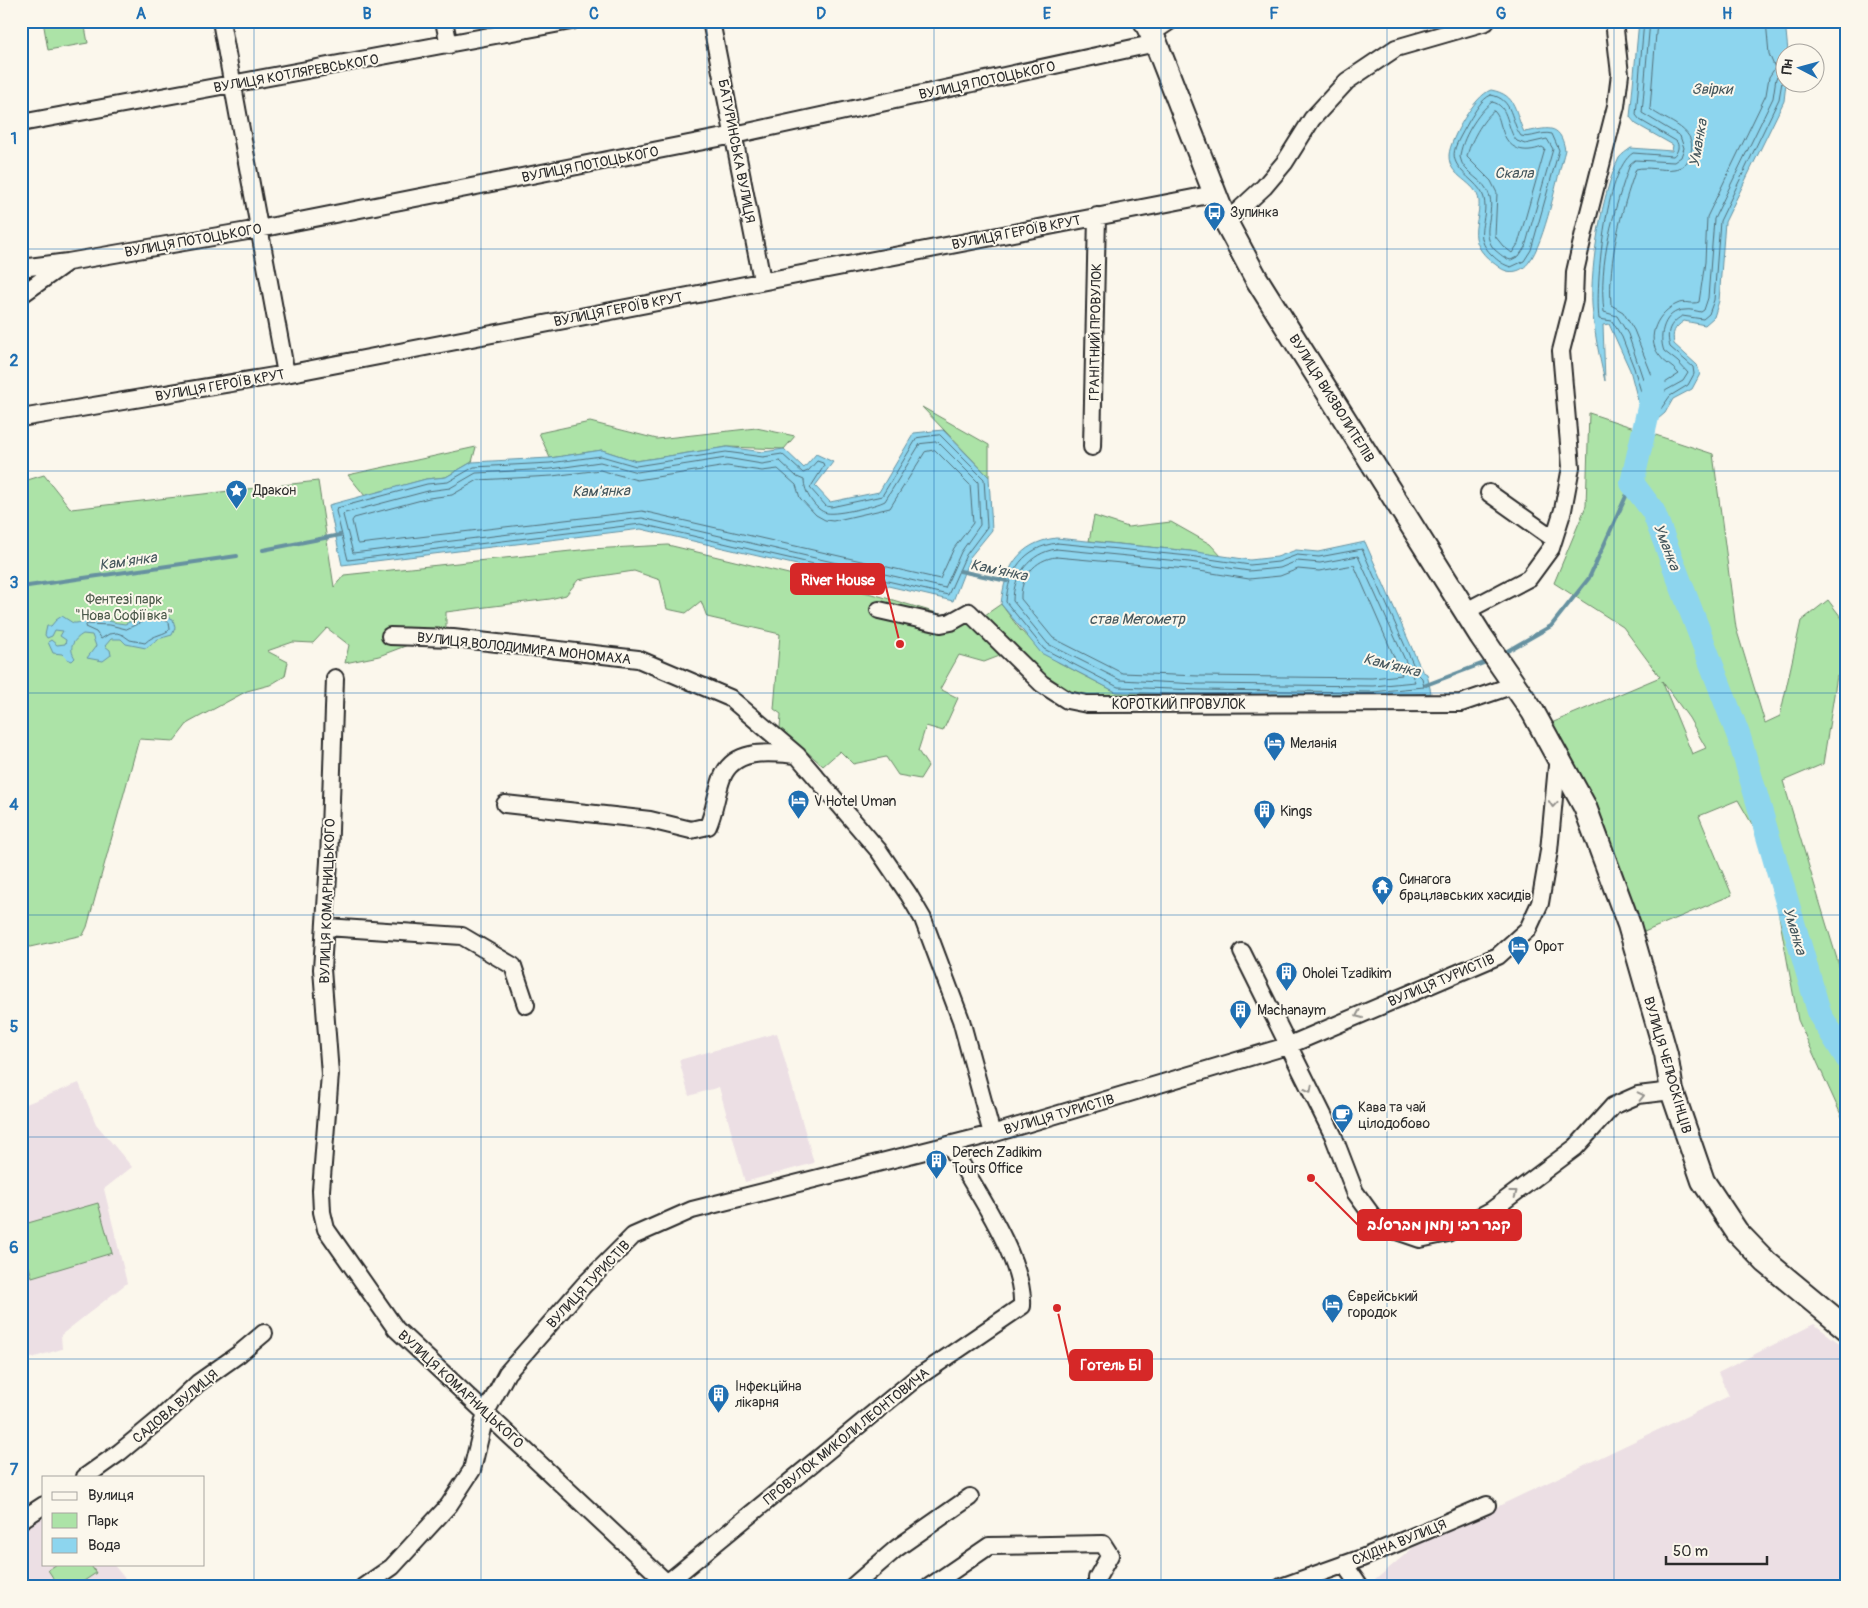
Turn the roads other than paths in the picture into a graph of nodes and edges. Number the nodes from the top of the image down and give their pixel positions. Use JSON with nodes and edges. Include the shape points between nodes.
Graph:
{"nodes":[{"id":1,"x":221,"y":21,"type":"edge"},
{"id":2,"x":444,"y":21,"type":"edge"},
{"id":3,"x":571,"y":21,"type":"edge"},
{"id":4,"x":712,"y":21,"type":"edge"},
{"id":5,"x":1614,"y":21,"type":"edge"},
{"id":6,"x":1486,"y":22,"type":"edge"},
{"id":7,"x":1156,"y":30,"type":"edge"},
{"id":8,"x":449,"y":45,"type":"junction"},
{"id":9,"x":232,"y":85,"type":"junction"},
{"id":10,"x":21,"y":123,"type":"edge"},
{"id":11,"x":734,"y":136,"type":"junction"},
{"id":12,"x":1214,"y":194,"type":"junction"},
{"id":13,"x":1097,"y":216,"type":"junction"},
{"id":14,"x":1226,"y":222,"type":"junction"},
{"id":15,"x":259,"y":229,"type":"junction"},
{"id":16,"x":68,"y":262,"type":"junction"},
{"id":17,"x":21,"y":268,"type":"edge"},
{"id":18,"x":762,"y":280,"type":"junction"},
{"id":19,"x":21,"y":295,"type":"edge"},
{"id":20,"x":286,"y":374,"type":"junction"},
{"id":21,"x":21,"y":418,"type":"edge"},
{"id":22,"x":1092,"y":447,"type":"dead end"},
{"id":23,"x":1489,"y":493,"type":"dead end"},
{"id":24,"x":1554,"y":539,"type":"junction"},
{"id":25,"x":879,"y":610,"type":"dead end"},
{"id":26,"x":1466,"y":611,"type":"junction"},
{"id":27,"x":390,"y":636,"type":"dead end"},
{"id":28,"x":335,"y":678,"type":"dead end"},
{"id":29,"x":1510,"y":679,"type":"junction"},
{"id":30,"x":797,"y":755,"type":"junction"},
{"id":31,"x":1558,"y":755,"type":"junction"},
{"id":32,"x":505,"y":804,"type":"dead end"},
{"id":33,"x":326,"y":927,"type":"junction"},
{"id":34,"x":1242,"y":952,"type":"dead end"},
{"id":35,"x":526,"y":1005,"type":"dead end"},
{"id":36,"x":1287,"y":1046,"type":"junction"},
{"id":37,"x":1672,"y":1091,"type":"junction"},
{"id":38,"x":992,"y":1134,"type":"junction"},
{"id":39,"x":950,"y":1145,"type":"junction"},
{"id":40,"x":1847,"y":1329,"type":"edge"},
{"id":41,"x":264,"y":1333,"type":"dead end"},
{"id":42,"x":486,"y":1412,"type":"junction"},
{"id":43,"x":86,"y":1476,"type":"edge"},
{"id":44,"x":970,"y":1497,"type":"dead end"},
{"id":45,"x":1487,"y":1505,"type":"dead end"},
{"id":46,"x":42,"y":1506,"type":"edge"},
{"id":47,"x":21,"y":1520,"type":"edge"},
{"id":48,"x":1344,"y":1564,"type":"junction"},
{"id":49,"x":667,"y":1585,"type":"edge"},
{"id":50,"x":364,"y":1587,"type":"edge"},
{"id":51,"x":852,"y":1587,"type":"edge"},
{"id":52,"x":930,"y":1587,"type":"edge"},
{"id":53,"x":1096,"y":1587,"type":"edge"},
{"id":54,"x":1281,"y":1587,"type":"edge"},
{"id":55,"x":1360,"y":1587,"type":"edge"}],
"edges":[{"from":1,"to":9,"type":"street"},
{"from":2,"to":8,"type":"street"},
{"from":3,"to":8,"type":"street","name":"ВУЛИЦЯ КОТЛЯРЕВСЬКОГО"},
{"from":4,"to":11,"type":"street","name":"БАТУРИНСЬКА ВУЛИЦЯ"},
{"from":5,"to":24,"type":"street","via":[[1620,74],[1616,106],[1575,272],[1574,300],[1561,351],[1571,467]]},
{"from":6,"to":14,"type":"street","via":[[1396,48],[1347,81],[1312,118],[1285,162],[1264,187]]},
{"from":7,"to":11,"type":"street","name":"ВУЛИЦЯ ПОТОЦЬКОГО"},
{"from":7,"to":12,"type":"main road","name":"ВУЛИЦЯ ВИЗВОЛИТЕЛІВ"},
{"from":8,"to":9,"type":"street","name":"ВУЛИЦЯ КОТЛЯРЕВСЬКОГО"},
{"from":9,"to":10,"type":"street","name":"ВУЛИЦЯ КОТЛЯРЕВСЬКОГО"},
{"from":9,"to":15,"type":"street"},
{"from":11,"to":15,"type":"street","name":"ВУЛИЦЯ ПОТОЦЬКОГО"},
{"from":11,"to":18,"type":"street","name":"БАТУРИНСЬКА ВУЛИЦЯ"},
{"from":12,"to":13,"type":"street","name":"ВУЛИЦЯ ГЕРОЇВ КРУТ"},
{"from":12,"to":14,"type":"main road","name":"ВУЛИЦЯ ВИЗВОЛИТЕЛІВ"},
{"from":13,"to":18,"type":"street","name":"ВУЛИЦЯ ГЕРОЇВ КРУТ"},
{"from":13,"to":22,"type":"street","name":"ГРАНІТНИЙ ПРОВУЛОК"},
{"from":14,"to":26,"type":"main road","name":"ВУЛИЦЯ ВИЗВОЛИТЕЛІВ","via":[[1268,298]]},
{"from":15,"to":16,"type":"street","name":"ВУЛИЦЯ ПОТОЦЬКОГО"},
{"from":15,"to":20,"type":"street"},
{"from":16,"to":17,"type":"street","name":"ВУЛИЦЯ ПОТОЦЬКОГО"},
{"from":16,"to":19,"type":"street"},
{"from":18,"to":20,"type":"street","name":"ВУЛИЦЯ ГЕРОЇВ КРУТ"},
{"from":20,"to":21,"type":"street","name":"ВУЛИЦЯ ГЕРОЇВ КРУТ"},
{"from":23,"to":24,"type":"street"},
{"from":24,"to":26,"type":"street","via":[[1541,564],[1529,578]]},
{"from":25,"to":29,"type":"street","name":"КОРОТКИЙ ПРОВУЛОК","via":[[941,624],[969,612],[1042,684],[1067,700],[1088,704],[1461,702]]},
{"from":26,"to":29,"type":"main road","name":"ВУЛИЦЯ ВИЗВОЛИТЕЛІВ"},
{"from":27,"to":30,"type":"street","name":"ВУЛИЦЯ ВОЛОДИМИРА МОНОМАХА","via":[[453,638],[638,659],[730,698]]},
{"from":28,"to":33,"type":"street","name":"ВУЛИЦЯ КОМАРНИЦЬКОГО"},
{"from":29,"to":31,"type":"main road","name":"ВУЛИЦЯ ВИЗВОЛИТЕЛІВ"},
{"from":30,"to":32,"type":"street","via":[[748,754],[733,764],[722,777],[708,826],[700,829],[650,820]]},
{"from":30,"to":38,"type":"street","name":"ВУЛИЦЯ ВОЛОДИМИРА МОНОМАХА","via":[[879,850],[923,919],[961,1020]]},
{"from":31,"to":36,"type":"street","name":"ВУЛИЦЯ ТУРИСТІВ","one_way":true,"via":[[1549,850],[1540,903],[1528,929],[1498,956]]},
{"from":31,"to":37,"type":"main road","name":"ВУЛИЦЯ ЧЕЛЮСКІНЦІВ","via":[[1585,807],[1629,925],[1666,1054]]},
{"from":33,"to":35,"type":"street","via":[[462,936],[513,966]]},
{"from":33,"to":42,"type":"street","name":"ВУЛИЦЯ КОМАРНИЦЬКОГО","via":[[322,969],[330,1074],[321,1190],[326,1229],[396,1329]]},
{"from":34,"to":36,"type":"street"},
{"from":36,"to":37,"type":"street","one_way":true,"via":[[1333,1135],[1354,1192],[1379,1225],[1420,1239],[1448,1233],[1492,1210],[1576,1147],[1613,1106],[1638,1095]]},
{"from":36,"to":38,"type":"street","name":"ВУЛИЦЯ ТУРИСТІВ"},
{"from":37,"to":40,"type":"main road","name":"ВУЛИЦЯ ЧЕЛЮСКІНЦІВ","via":[[1703,1181],[1737,1232],[1766,1262]]},
{"from":38,"to":39,"type":"street","name":"ВУЛИЦЯ ТУРИСТІВ"},
{"from":39,"to":42,"type":"street","name":"ВУЛИЦЯ ТУРИСТІВ","via":[[692,1210],[633,1236],[507,1373]]},
{"from":39,"to":49,"type":"street","name":"ПРОВУЛОК МИКОЛИ ЛЕОНТОВИЧА","via":[[1014,1259],[1023,1293],[1022,1306],[914,1379]]},
{"from":41,"to":43,"type":"street","name":"САДОВА ВУЛИЦЯ"},
{"from":42,"to":49,"type":"street","name":"ВУЛИЦЯ КОМАРНИЦЬКОГО"},
{"from":42,"to":50,"type":"street","name":"ВУЛИЦЯ ТУРИСТІВ","via":[[472,1470],[449,1505],[392,1567]]},
{"from":44,"to":51,"type":"street","via":[[897,1548]]},
{"from":45,"to":48,"type":"street","name":"СХІДНА ВУЛИЦЯ"},
{"from":46,"to":47,"type":"street"},
{"from":48,"to":54,"type":"street","name":"СХІДНА ВУЛИЦЯ"},
{"from":48,"to":55,"type":"street"},
{"from":52,"to":53,"type":"street","via":[[989,1546],[1058,1543],[1103,1544],[1110,1555],[1097,1578]]}]}
